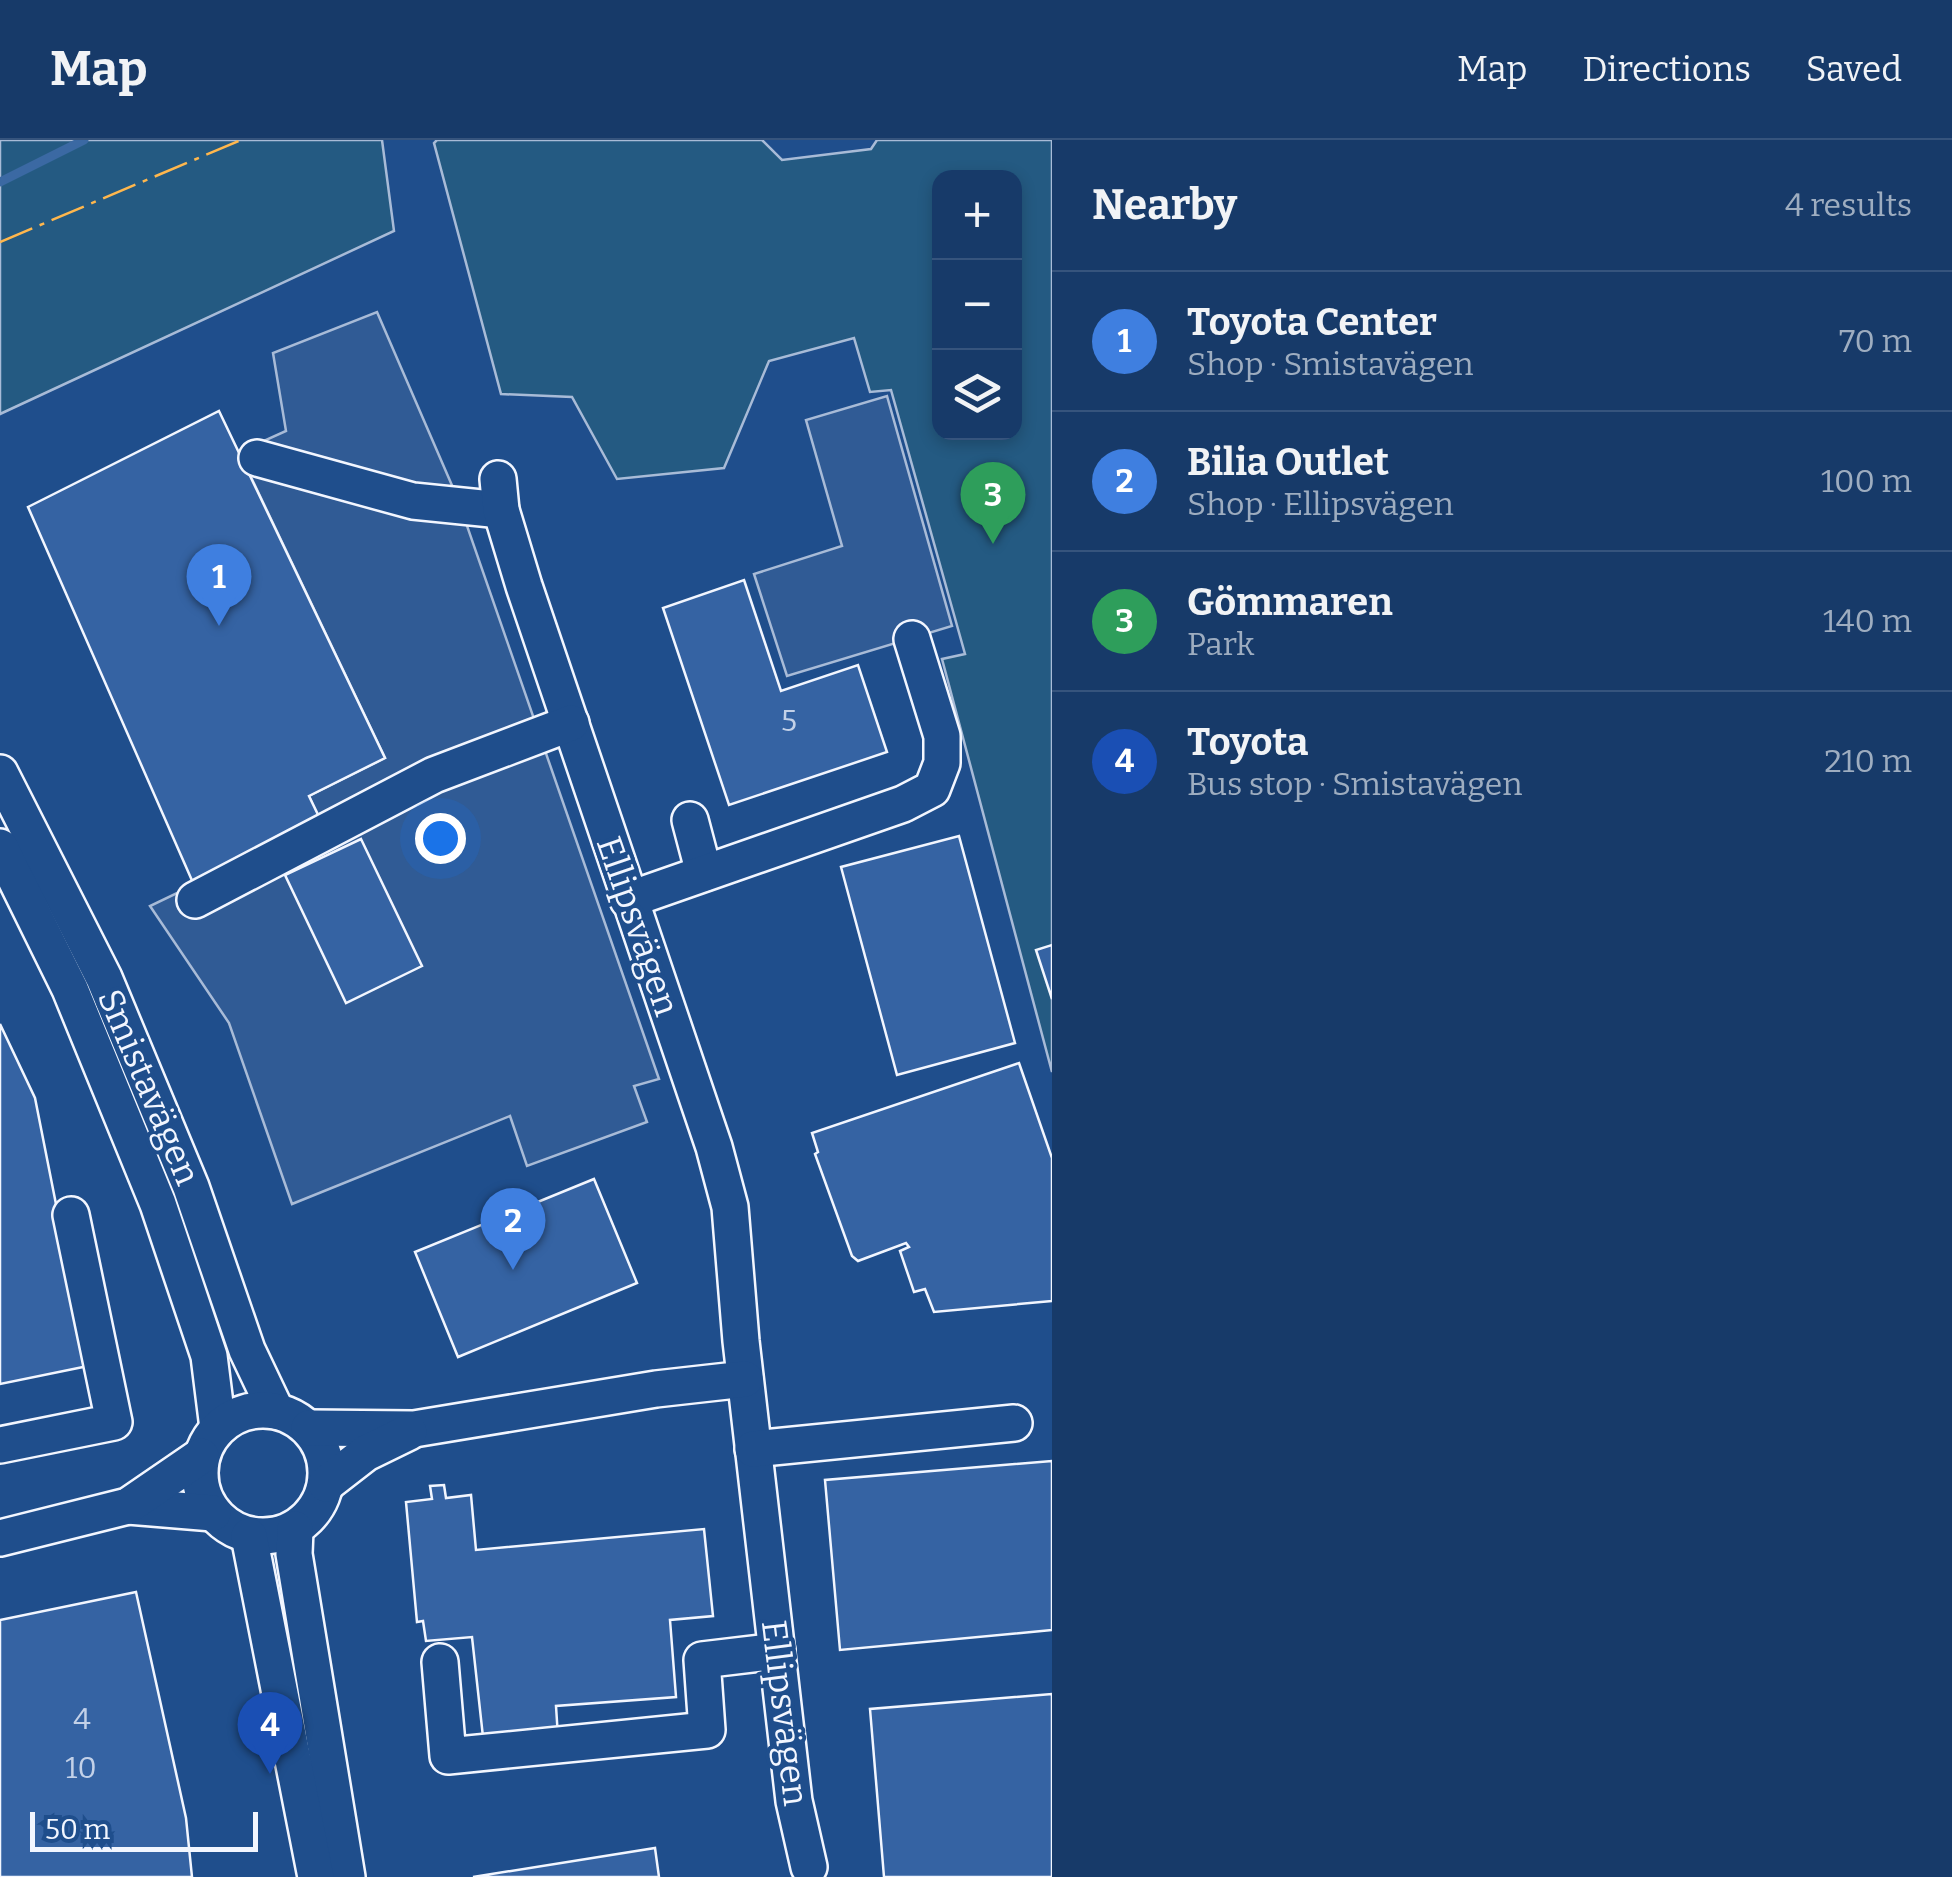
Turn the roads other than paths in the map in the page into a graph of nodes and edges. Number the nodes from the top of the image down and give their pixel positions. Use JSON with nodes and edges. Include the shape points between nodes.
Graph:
{"nodes":[{"id":1,"x":257,"y":458,"type":"dead end"},
{"id":2,"x":912,"y":639,"type":"dead end"},
{"id":3,"x":571,"y":723,"type":"junction"},
{"id":4,"x":0,"y":772,"type":"edge"},
{"id":5,"x":690,"y":820,"type":"dead end"},
{"id":6,"x":0,"y":848,"type":"edge"},
{"id":7,"x":704,"y":873,"type":"junction"},
{"id":8,"x":195,"y":900,"type":"dead end"},
{"id":9,"x":628,"y":900,"type":"junction"},
{"id":10,"x":71,"y":1215,"type":"dead end"},
{"id":11,"x":745,"y":1379,"type":"junction"},
{"id":12,"x":276,"y":1410,"type":"junction"},
{"id":13,"x":1014,"y":1423,"type":"dead end"},
{"id":14,"x":308,"y":1428,"type":"junction"},
{"id":15,"x":414,"y":1429,"type":"junction"},
{"id":16,"x":210,"y":1442,"type":"junction"},
{"id":17,"x":0,"y":1445,"type":"edge"},
{"id":18,"x":754,"y":1449,"type":"junction"},
{"id":19,"x":326,"y":1484,"type":"junction"},
{"id":20,"x":128,"y":1506,"type":"junction"},
{"id":21,"x":213,"y":1513,"type":"junction"},
{"id":22,"x":295,"y":1529,"type":"junction"},
{"id":23,"x":248,"y":1536,"type":"junction"},
{"id":24,"x":0,"y":1538,"type":"edge"},
{"id":25,"x":777,"y":1651,"type":"junction"},
{"id":26,"x":440,"y":1662,"type":"dead end"},
{"id":27,"x":809,"y":1866,"type":"dead end"},
{"id":28,"x":316,"y":1877,"type":"edge"},
{"id":29,"x":346,"y":1877,"type":"edge"}],
"edges":[{"from":1,"to":3,"type":"street","name":"Ellipsvägen","via":[[413,501],[500,494]]},
{"from":2,"to":7,"type":"street","via":[[942,736],[942,763],[932,789]]},
{"from":3,"to":8,"type":"street","via":[[434,775]]},
{"from":3,"to":9,"type":"street","name":"Ellipsvägen"},
{"from":4,"to":12,"type":"street","name":"Smistavägen","via":[[104,978]]},
{"from":5,"to":7,"type":"street"},
{"from":6,"to":16,"type":"street","name":"Smistavägen","via":[[70,989],[158,1204],[210,1356]]},
{"from":7,"to":9,"type":"street"},
{"from":9,"to":11,"type":"street","name":"Ellipsvägen","via":[[730,1207]]},
{"from":10,"to":17,"type":"street","via":[[114,1422]]},
{"from":11,"to":15,"type":"street"},
{"from":11,"to":18,"type":"street","name":"Ellipsvägen"},
{"from":12,"to":14,"type":"street"},
{"from":12,"to":16,"type":"street","via":[[238,1414]]},
{"from":13,"to":18,"type":"street"},
{"from":14,"to":15,"type":"street"},
{"from":14,"to":19,"type":"street","via":[[325,1456]]},
{"from":15,"to":19,"type":"street","via":[[366,1453]]},
{"from":16,"to":20,"type":"street"},
{"from":16,"to":21,"type":"street","via":[[200,1488]]},
{"from":18,"to":25,"type":"street","name":"Ellipsvägen"},
{"from":19,"to":22,"type":"street","via":[[317,1508]]},
{"from":20,"to":21,"type":"street"},
{"from":20,"to":24,"type":"street"},
{"from":21,"to":23,"type":"street"},
{"from":22,"to":23,"type":"street"},
{"from":22,"to":29,"type":"street"},
{"from":23,"to":28,"type":"street"},
{"from":25,"to":26,"type":"street","via":[[702,1660],[707,1730],[448,1756]]},
{"from":25,"to":27,"type":"street","name":"Ellipsvägen","via":[[794,1801]]}]}
